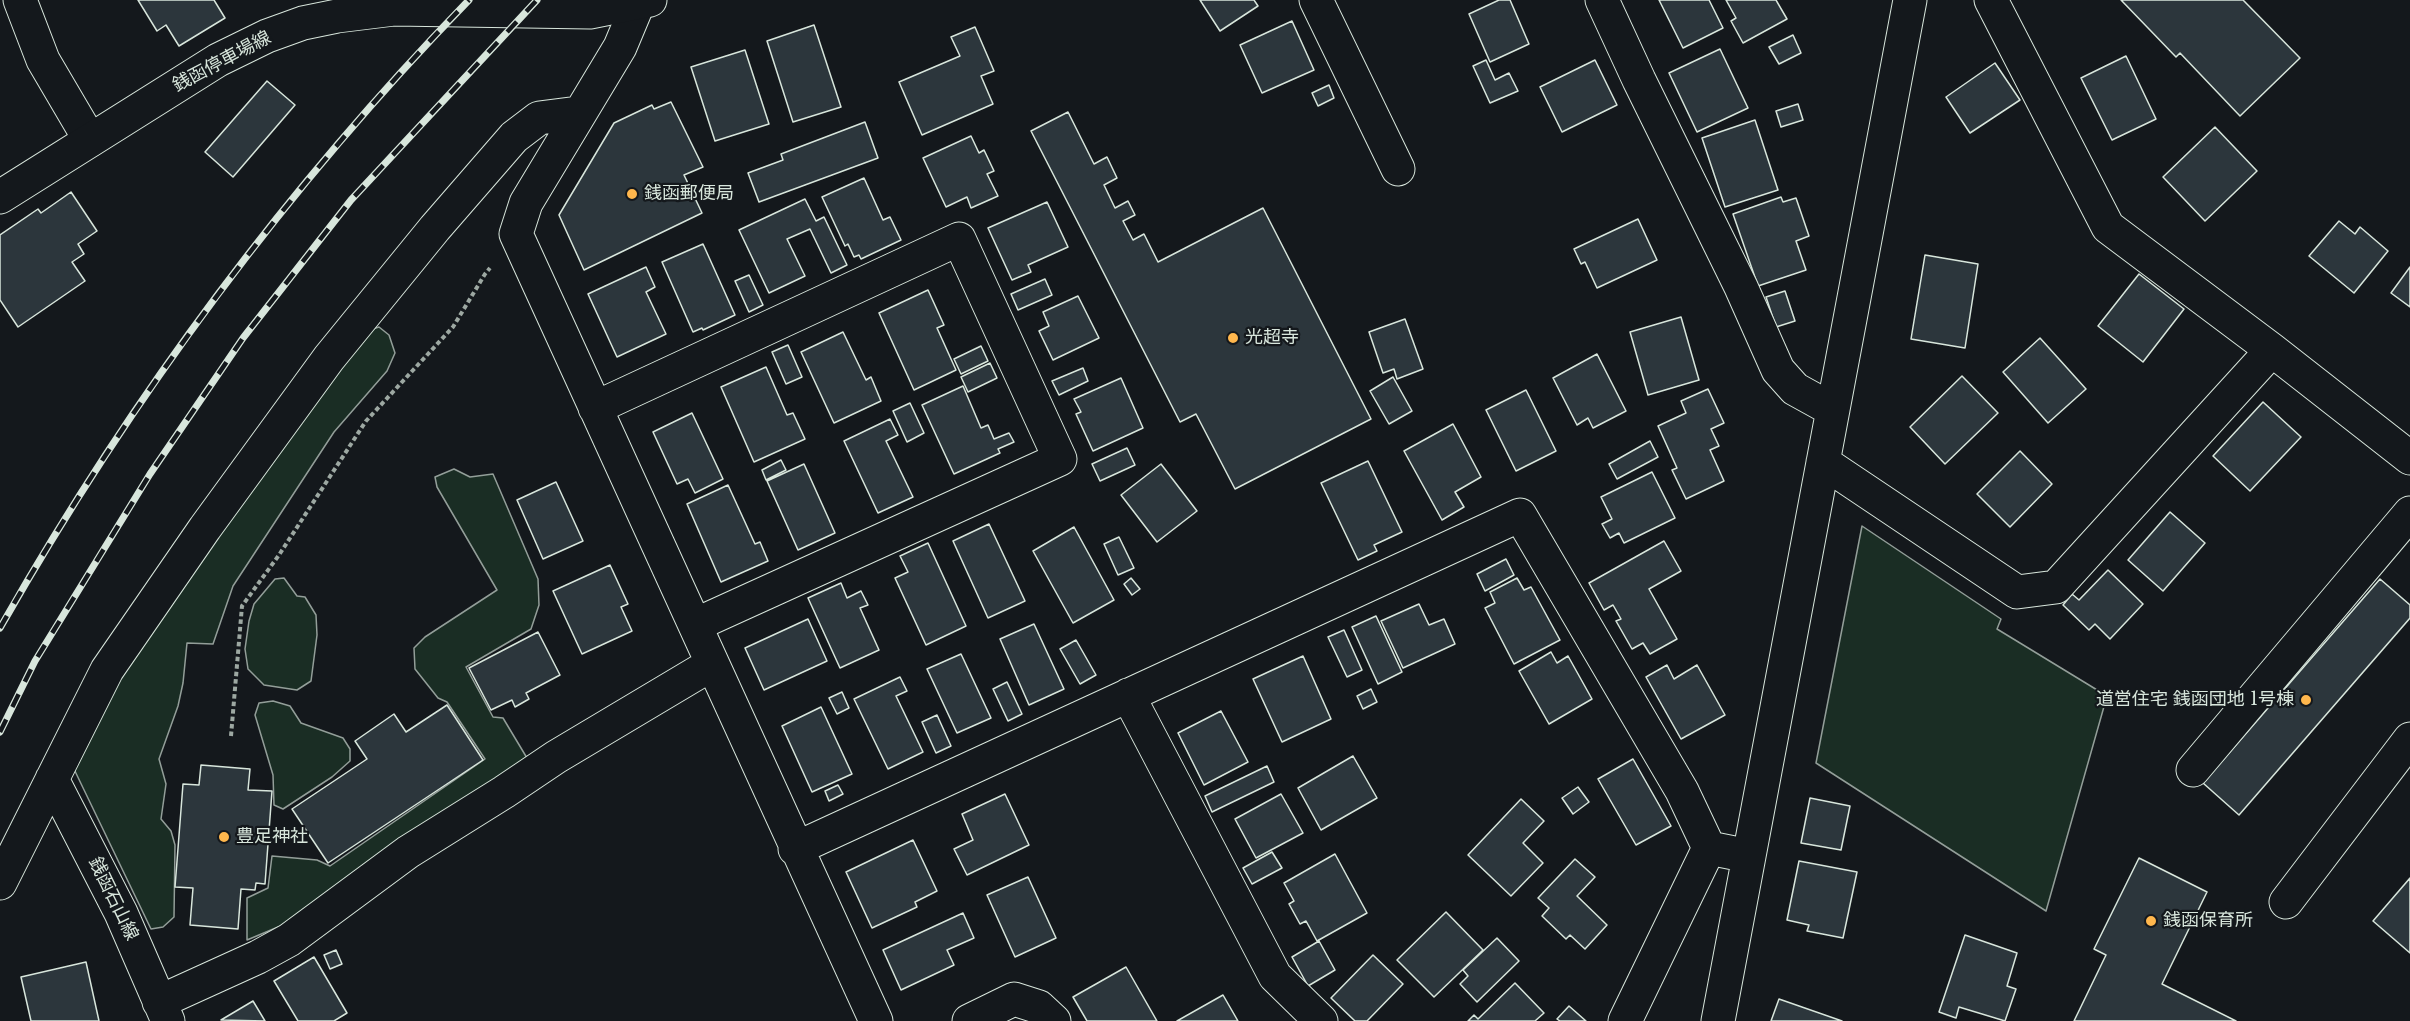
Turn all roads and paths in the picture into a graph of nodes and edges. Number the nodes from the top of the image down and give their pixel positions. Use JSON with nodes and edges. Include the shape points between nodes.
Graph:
{"nodes":[{"id":1,"x":20,"y":0,"type":"edge"},
{"id":2,"x":1316,"y":0,"type":"edge"},
{"id":3,"x":1602,"y":0,"type":"edge"},
{"id":4,"x":1910,"y":0,"type":"edge"},
{"id":5,"x":1991,"y":0,"type":"edge"},
{"id":6,"x":644,"y":2,"type":"edge"},
{"id":7,"x":305,"y":12,"type":"edge"},
{"id":8,"x":578,"y":113,"type":"junction"},
{"id":9,"x":90,"y":140,"type":"junction"},
{"id":10,"x":1398,"y":169,"type":"dead end"},
{"id":11,"x":0,"y":197,"type":"edge"},
{"id":12,"x":484,"y":274,"type":"dead end"},
{"id":13,"x":2272,"y":350,"type":"junction"},
{"id":14,"x":595,"y":408,"type":"junction"},
{"id":15,"x":1833,"y":410,"type":"junction"},
{"id":16,"x":2410,"y":458,"type":"edge"},
{"id":17,"x":1823,"y":462,"type":"junction"},
{"id":18,"x":2410,"y":513,"type":"edge"},
{"id":19,"x":695,"y":625,"type":"junction"},
{"id":20,"x":712,"y":663,"type":"junction"},
{"id":21,"x":1128,"y":695,"type":"junction"},
{"id":22,"x":231,"y":736,"type":"dead end"},
{"id":23,"x":2410,"y":739,"type":"edge"},
{"id":24,"x":2193,"y":770,"type":"dead end"},
{"id":25,"x":52,"y":779,"type":"junction"},
{"id":26,"x":1709,"y":848,"type":"junction"},
{"id":27,"x":795,"y":849,"type":"junction"},
{"id":28,"x":1749,"y":856,"type":"junction"},
{"id":29,"x":0,"y":883,"type":"edge"},
{"id":30,"x":2286,"y":902,"type":"dead end"},
{"id":31,"x":164,"y":1011,"type":"edge"},
{"id":32,"x":876,"y":1021,"type":"edge"},
{"id":33,"x":969,"y":1021,"type":"edge"},
{"id":34,"x":1054,"y":1021,"type":"edge"},
{"id":35,"x":1321,"y":1021,"type":"edge"},
{"id":36,"x":1625,"y":1021,"type":"edge"},
{"id":37,"x":1718,"y":1021,"type":"edge"}],
"edges":[{"from":1,"to":9,"type":"street","via":[[43,60]]},
{"from":2,"to":10,"type":"street"},
{"from":3,"to":15,"type":"street","via":[[1778,370],[1794,389]]},
{"from":4,"to":15,"type":"street"},
{"from":5,"to":13,"type":"street","via":[[2108,227]]},
{"from":6,"to":7,"type":"street","name":"銭函停車場線","via":[[590,12],[394,9],[336,16]]},
{"from":6,"to":8,"type":"street"},
{"from":7,"to":9,"type":"street","name":"銭函停車場線"},
{"from":8,"to":14,"type":"street","via":[[525,203],[516,234]]},
{"from":8,"to":25,"type":"street","via":[[539,118],[514,137],[329,358],[108,670]]},
{"from":9,"to":11,"type":"street","name":"銭函停車場線"},
{"from":12,"to":22,"type":"path","via":[[453,327],[366,421],[242,606]]},
{"from":13,"to":16,"type":"street"},
{"from":13,"to":17,"type":"street","via":[[2056,587],[2017,591]]},
{"from":14,"to":19,"type":"street"},
{"from":14,"to":19,"type":"street","via":[[959,239],[1060,459]]},
{"from":15,"to":17,"type":"street"},
{"from":17,"to":28,"type":"street"},
{"from":18,"to":24,"type":"street"},
{"from":19,"to":20,"type":"street"},
{"from":20,"to":27,"type":"street"},
{"from":20,"to":31,"type":"street","via":[[408,852],[289,940]]},
{"from":21,"to":26,"type":"street","via":[[1520,515],[1682,791]]},
{"from":21,"to":27,"type":"street"},
{"from":21,"to":35,"type":"street","via":[[1275,976]]},
{"from":23,"to":30,"type":"street"},
{"from":25,"to":29,"type":"street"},
{"from":25,"to":31,"type":"street","name":"銭函石山線","via":[[121,913]]},
{"from":26,"to":28,"type":"street"},
{"from":26,"to":36,"type":"street"},
{"from":27,"to":32,"type":"street"},
{"from":28,"to":37,"type":"street"},
{"from":33,"to":34,"type":"street","via":[[1014,999],[1039,1007]]}]}
